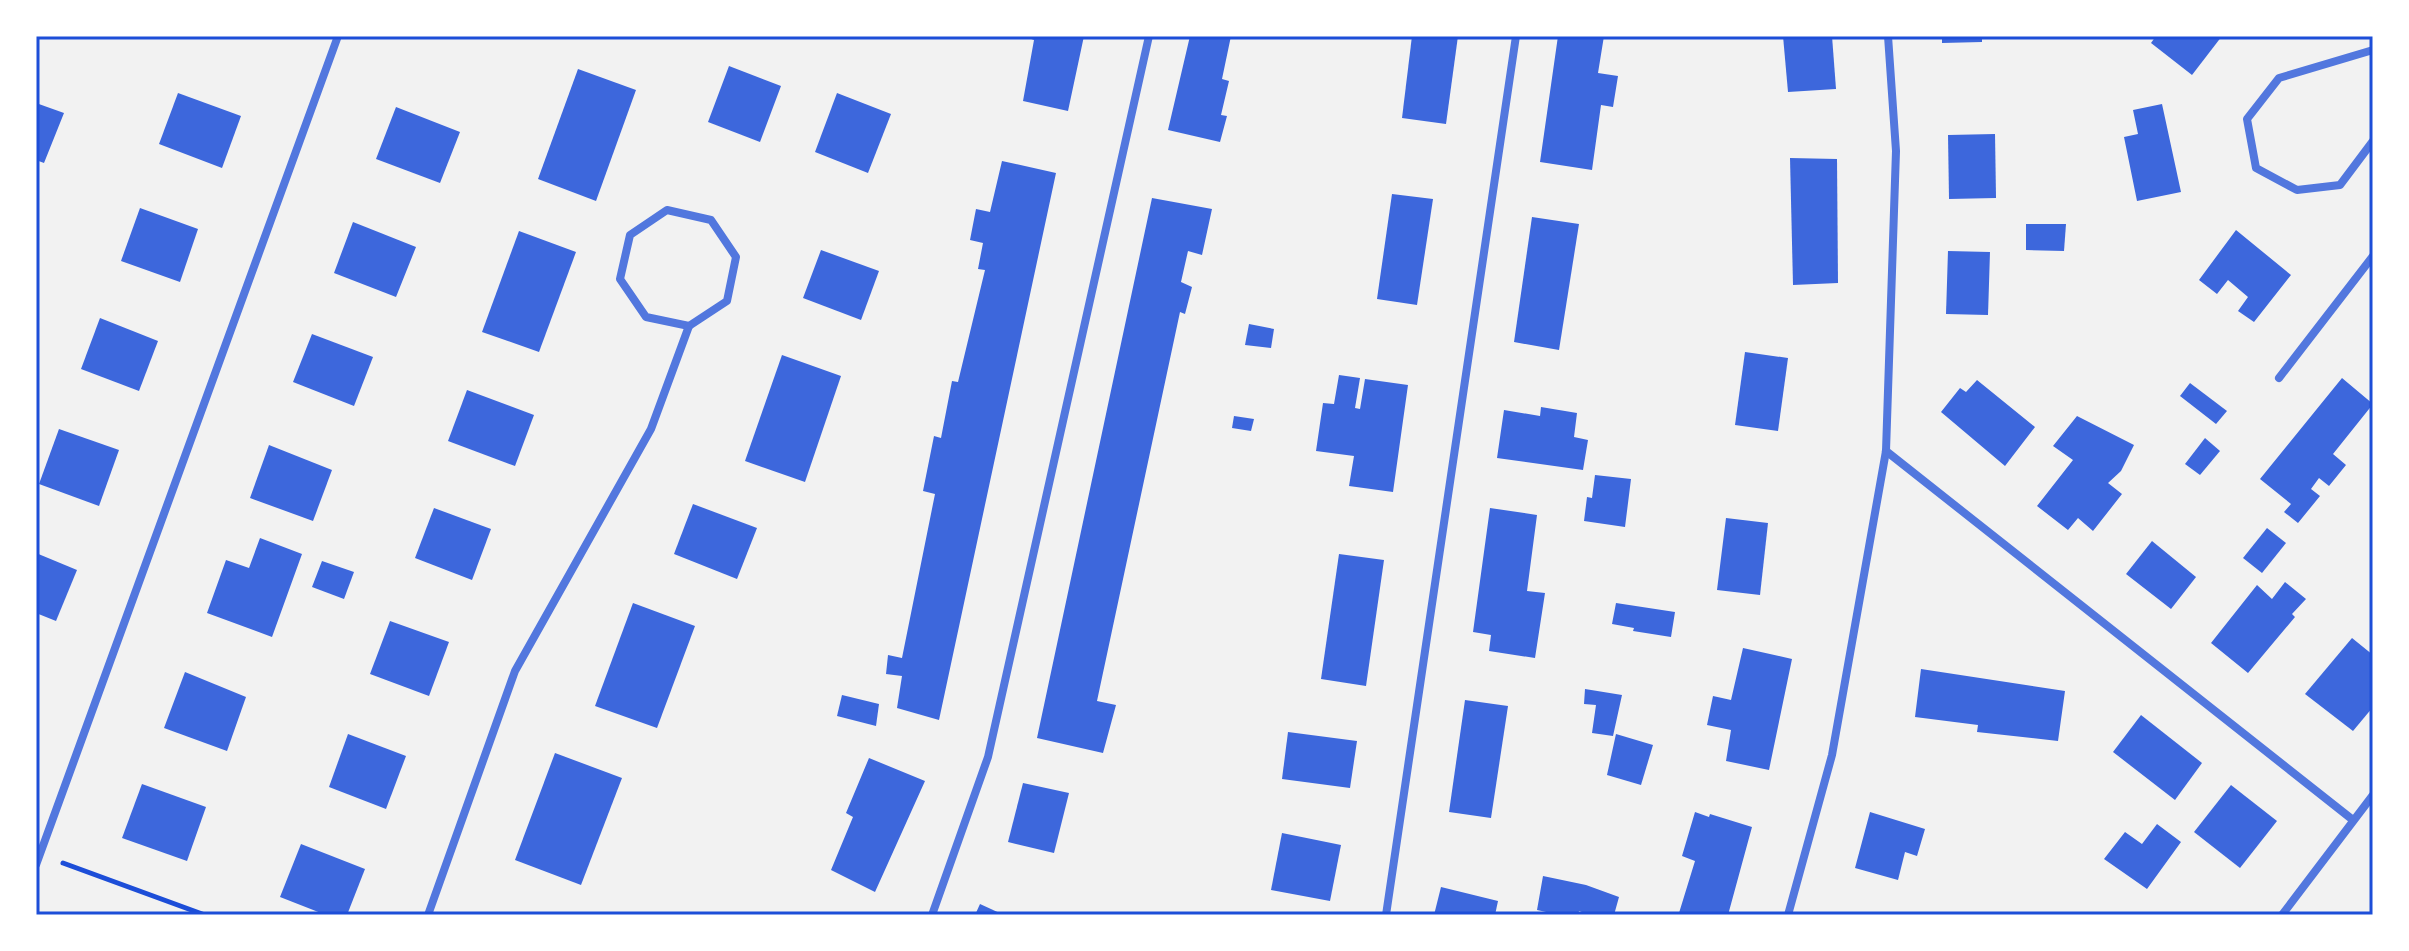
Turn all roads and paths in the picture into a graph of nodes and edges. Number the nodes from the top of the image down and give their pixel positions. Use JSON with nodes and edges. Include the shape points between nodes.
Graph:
{"nodes":[{"id":1,"x":338,"y":36,"type":"edge"},
{"id":2,"x":1149,"y":36,"type":"edge"},
{"id":3,"x":1516,"y":36,"type":"edge"},
{"id":4,"x":1888,"y":36,"type":"edge"},
{"id":5,"x":2373,"y":50,"type":"edge"},
{"id":6,"x":2373,"y":141,"type":"edge"},
{"id":7,"x":2373,"y":256,"type":"edge"},
{"id":8,"x":689,"y":326,"type":"junction"},
{"id":9,"x":2279,"y":378,"type":"dead end"},
{"id":10,"x":1886,"y":451,"type":"junction"},
{"id":11,"x":2373,"y":795,"type":"edge"},
{"id":12,"x":2353,"y":820,"type":"junction"},
{"id":13,"x":40,"y":854,"type":"junction"},
{"id":14,"x":36,"y":865,"type":"edge"},
{"id":15,"x":205,"y":915,"type":"edge"},
{"id":16,"x":428,"y":915,"type":"edge"},
{"id":17,"x":932,"y":915,"type":"edge"},
{"id":18,"x":1386,"y":915,"type":"edge"},
{"id":19,"x":1788,"y":915,"type":"edge"},
{"id":20,"x":2282,"y":915,"type":"edge"}],
"edges":[{"from":1,"to":13,"type":"street"},
{"from":2,"to":17,"type":"street","via":[[988,757]]},
{"from":3,"to":18,"type":"street"},
{"from":4,"to":10,"type":"street","via":[[1896,151]]},
{"from":5,"to":6,"type":"street","via":[[2279,78],[2247,119],[2256,168],[2297,190],[2340,185]]},
{"from":7,"to":9,"type":"street"},
{"from":8,"to":8,"type":"street","via":[[727,301],[736,257],[711,220],[667,210],[630,235],[620,279],[646,317]]},
{"from":8,"to":16,"type":"street","via":[[651,429],[515,671]]},
{"from":10,"to":12,"type":"street"},
{"from":10,"to":19,"type":"street","via":[[1832,755]]},
{"from":11,"to":12,"type":"street"},
{"from":12,"to":20,"type":"street"},
{"from":13,"to":14,"type":"street"},
{"from":13,"to":15,"type":"path"}]}
